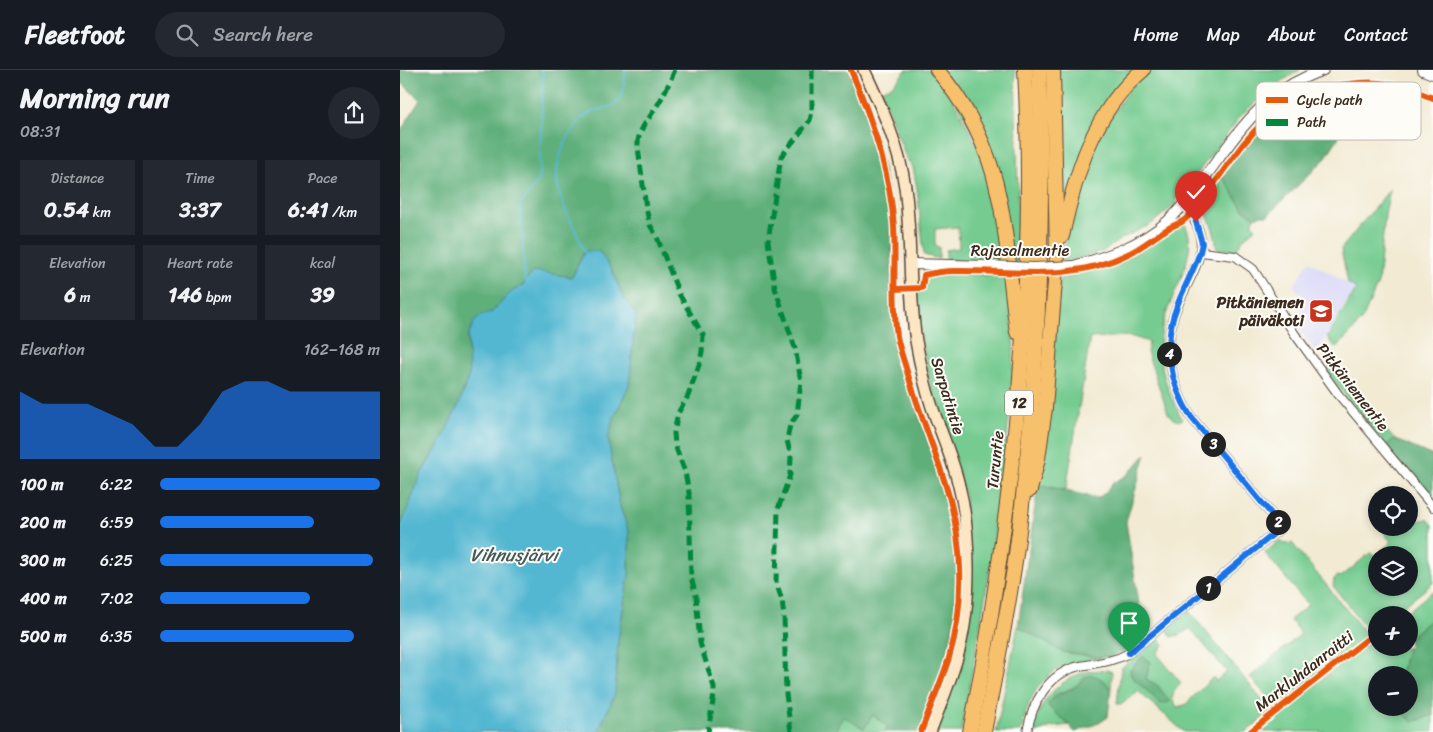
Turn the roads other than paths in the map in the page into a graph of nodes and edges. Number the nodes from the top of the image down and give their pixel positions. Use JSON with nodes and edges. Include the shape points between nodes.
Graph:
{"nodes":[{"id":1,"x":864,"y":70,"type":"edge"},
{"id":2,"x":937,"y":70,"type":"edge"},
{"id":3,"x":1024,"y":70,"type":"edge"},
{"id":4,"x":1039,"y":70,"type":"edge"},
{"id":5,"x":1053,"y":70,"type":"edge"},
{"id":6,"x":1143,"y":70,"type":"edge"},
{"id":7,"x":1323,"y":70,"type":"edge"},
{"id":8,"x":1423,"y":70,"type":"edge"},
{"id":9,"x":1433,"y":74,"type":"edge"},
{"id":10,"x":1296,"y":82,"type":"edge"},
{"id":11,"x":1256,"y":112,"type":"edge"},
{"id":12,"x":1183,"y":206,"type":"junction"},
{"id":13,"x":1200,"y":252,"type":"junction"},
{"id":14,"x":1057,"y":256,"type":"junction"},
{"id":15,"x":910,"y":264,"type":"junction"},
{"id":16,"x":1022,"y":366,"type":"junction"},
{"id":17,"x":1433,"y":507,"type":"edge"},
{"id":18,"x":1020,"y":524,"type":"junction"},
{"id":19,"x":930,"y":732,"type":"edge"},
{"id":20,"x":970,"y":732,"type":"edge"},
{"id":21,"x":984,"y":732,"type":"edge"},
{"id":22,"x":1027,"y":732,"type":"edge"}],
"edges":[{"from":1,"to":15,"type":"main road","name":"Sarpatintie","via":[[900,159],[908,214]]},
{"from":2,"to":16,"type":"highway","via":[[958,95],[979,132],[999,191]]},
{"from":3,"to":16,"type":"highway","name":"Turuntie","number":"12","via":[[1028,216]]},
{"from":4,"to":18,"type":"highway","name":"Turuntie","number":"12","via":[[1041,229],[1038,307]]},
{"from":5,"to":14,"type":"highway"},
{"from":6,"to":14,"type":"highway","via":[[1112,104],[1089,144],[1073,189]]},
{"from":7,"to":10,"type":"street","name":"Rajasalmentie"},
{"from":8,"to":9,"type":"street"},
{"from":11,"to":12,"type":"street","name":"Rajasalmentie"},
{"from":12,"to":13,"type":"street","via":[[1198,227],[1202,243]]},
{"from":12,"to":15,"type":"street","name":"Rajasalmentie","bridge":true,"via":[[1153,233],[1134,244],[1104,258],[1073,266]]},
{"from":13,"to":17,"type":"street","name":"Pitkäniementie","via":[[1235,256],[1253,269],[1338,394]]},
{"from":13,"to":22,"type":"street","via":[[1176,307],[1170,332],[1175,386],[1191,417],[1282,527],[1129,653],[1110,662],[1078,667],[1054,679],[1036,702]]},
{"from":14,"to":18,"type":"highway","via":[[1041,444]]},
{"from":15,"to":19,"type":"main road","name":"Sarpatintie","via":[[920,364],[959,484],[968,560],[960,650]]},
{"from":16,"to":20,"type":"highway","name":"Turuntie","number":"12","via":[[998,579]]},
{"from":18,"to":21,"type":"highway","name":"Turuntie","number":"12"}]}
